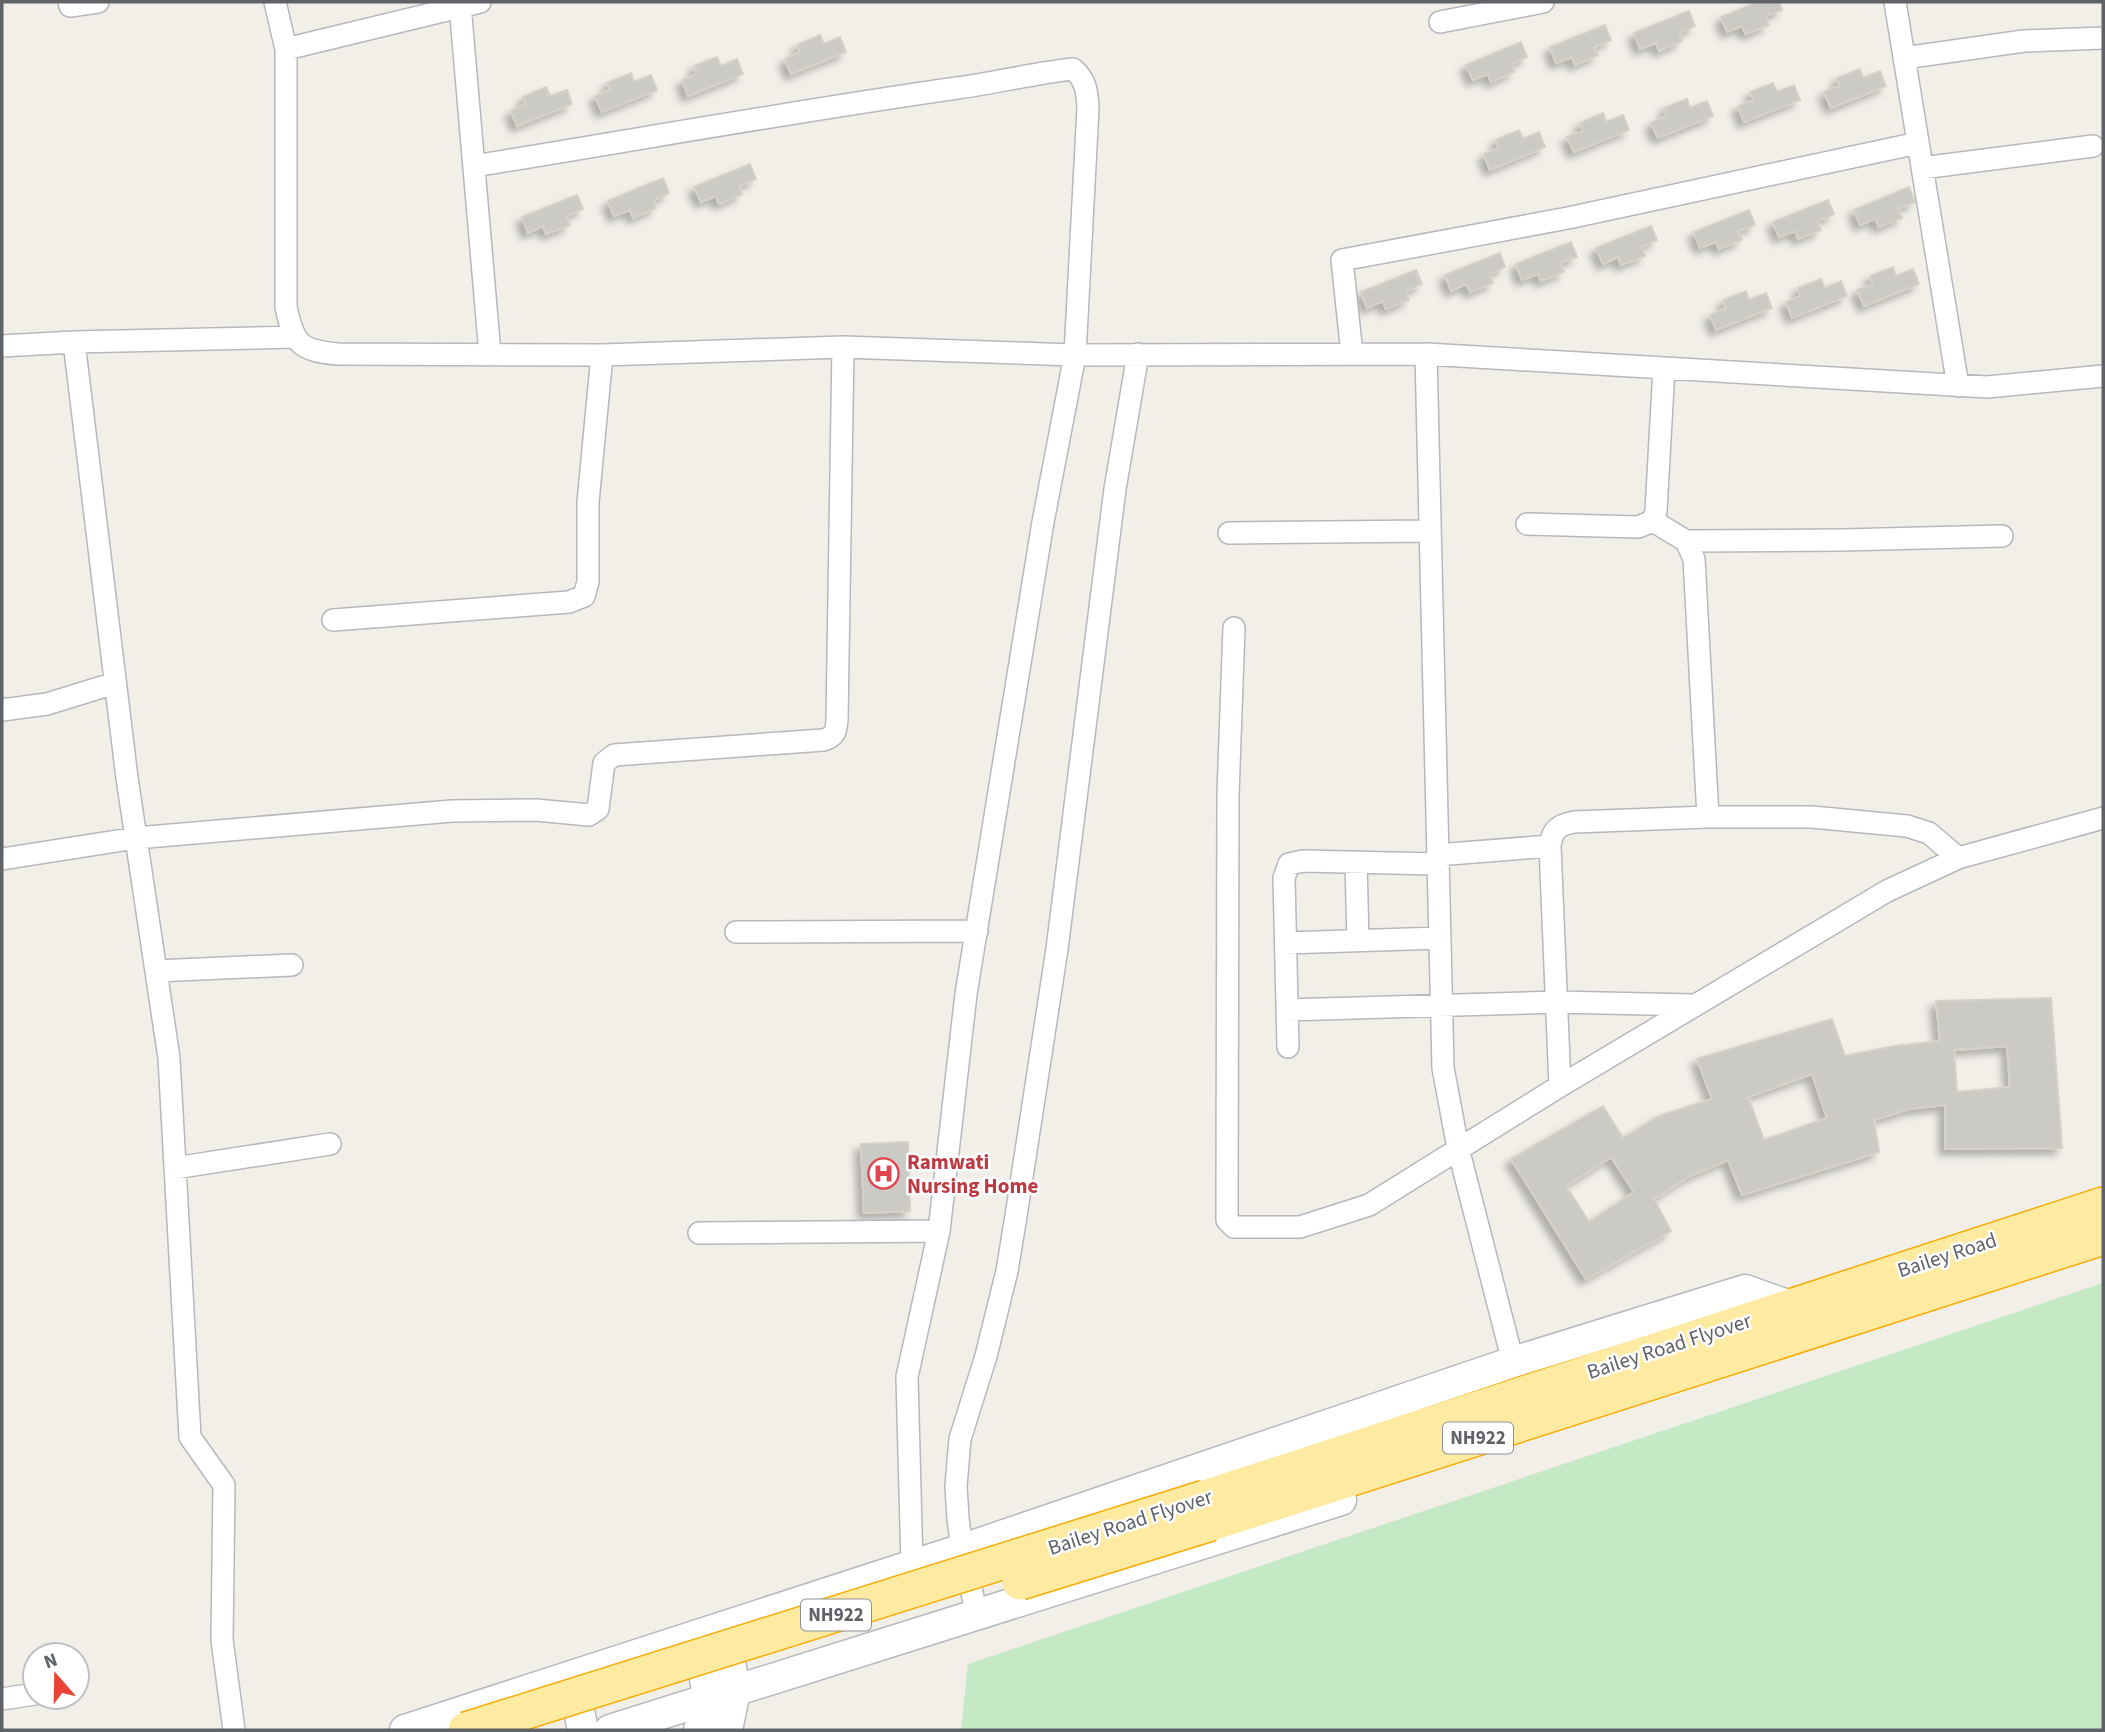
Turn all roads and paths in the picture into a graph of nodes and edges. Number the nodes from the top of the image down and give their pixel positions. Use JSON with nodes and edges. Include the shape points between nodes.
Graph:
{"nodes":[{"id":1,"x":69,"y":2,"type":"edge"},
{"id":2,"x":98,"y":2,"type":"edge"},
{"id":3,"x":275,"y":2,"type":"edge"},
{"id":4,"x":1543,"y":2,"type":"edge"},
{"id":5,"x":1895,"y":2,"type":"edge"},
{"id":6,"x":470,"y":3,"type":"edge"},
{"id":7,"x":1440,"y":22,"type":"dead end"},
{"id":8,"x":2103,"y":38,"type":"edge"},
{"id":9,"x":286,"y":49,"type":"junction"},
{"id":10,"x":1904,"y":58,"type":"junction"},
{"id":11,"x":1918,"y":143,"type":"junction"},
{"id":12,"x":2093,"y":146,"type":"dead end"},
{"id":13,"x":474,"y":166,"type":"junction"},
{"id":14,"x":1922,"y":168,"type":"junction"},
{"id":15,"x":296,"y":337,"type":"junction"},
{"id":16,"x":74,"y":342,"type":"junction"},
{"id":17,"x":2,"y":346,"type":"edge"},
{"id":18,"x":843,"y":346,"type":"junction"},
{"id":19,"x":490,"y":354,"type":"junction"},
{"id":20,"x":1138,"y":354,"type":"junction"},
{"id":21,"x":1352,"y":354,"type":"junction"},
{"id":22,"x":1426,"y":354,"type":"junction"},
{"id":23,"x":602,"y":355,"type":"junction"},
{"id":24,"x":1075,"y":355,"type":"junction"},
{"id":25,"x":1664,"y":368,"type":"junction"},
{"id":26,"x":2103,"y":376,"type":"edge"},
{"id":27,"x":1958,"y":386,"type":"junction"},
{"id":28,"x":1653,"y":522,"type":"junction"},
{"id":29,"x":1527,"y":524,"type":"dead end"},
{"id":30,"x":1430,"y":531,"type":"junction"},
{"id":31,"x":1228,"y":533,"type":"dead end"},
{"id":32,"x":2002,"y":536,"type":"dead end"},
{"id":33,"x":1686,"y":541,"type":"junction"},
{"id":34,"x":334,"y":620,"type":"dead end"},
{"id":35,"x":1234,"y":628,"type":"dead end"},
{"id":36,"x":116,"y":683,"type":"junction"},
{"id":37,"x":2,"y":710,"type":"edge"},
{"id":38,"x":1708,"y":817,"type":"junction"},
{"id":39,"x":2103,"y":818,"type":"edge"},
{"id":40,"x":136,"y":838,"type":"junction"},
{"id":41,"x":1550,"y":846,"type":"junction"},
{"id":42,"x":1958,"y":858,"type":"junction"},
{"id":43,"x":2,"y":859,"type":"edge"},
{"id":44,"x":1437,"y":859,"type":"junction"},
{"id":45,"x":1356,"y":862,"type":"junction"},
{"id":46,"x":977,"y":931,"type":"junction"},
{"id":47,"x":736,"y":932,"type":"dead end"},
{"id":48,"x":1439,"y":938,"type":"junction"},
{"id":49,"x":1358,"y":940,"type":"junction"},
{"id":50,"x":1286,"y":943,"type":"junction"},
{"id":51,"x":292,"y":965,"type":"dead end"},
{"id":52,"x":156,"y":971,"type":"junction"},
{"id":53,"x":1556,"y":1002,"type":"junction"},
{"id":54,"x":1440,"y":1004,"type":"junction"},
{"id":55,"x":1695,"y":1005,"type":"junction"},
{"id":56,"x":1287,"y":1010,"type":"junction"},
{"id":57,"x":1288,"y":1047,"type":"dead end"},
{"id":58,"x":1560,"y":1086,"type":"junction"},
{"id":59,"x":330,"y":1144,"type":"dead end"},
{"id":60,"x":1458,"y":1148,"type":"junction"},
{"id":61,"x":175,"y":1168,"type":"junction"},
{"id":62,"x":2103,"y":1205,"type":"edge"},
{"id":63,"x":939,"y":1231,"type":"junction"},
{"id":64,"x":699,"y":1233,"type":"dead end"},
{"id":65,"x":2103,"y":1237,"type":"edge"},
{"id":66,"x":1799,"y":1319,"type":"junction"},
{"id":67,"x":1513,"y":1362,"type":"junction"},
{"id":68,"x":1208,"y":1511,"type":"junction"},
{"id":69,"x":962,"y":1549,"type":"junction"},
{"id":70,"x":912,"y":1566,"type":"junction"},
{"id":71,"x":826,"y":1594,"type":"junction"},
{"id":72,"x":977,"y":1615,"type":"junction"},
{"id":73,"x":710,"y":1632,"type":"junction"},
{"id":74,"x":847,"y":1657,"type":"junction"},
{"id":75,"x":572,"y":1676,"type":"junction"},
{"id":76,"x":722,"y":1695,"type":"junction"},
{"id":77,"x":21,"y":1696,"type":"edge"},
{"id":78,"x":2,"y":1699,"type":"edge"},
{"id":79,"x":234,"y":1730,"type":"edge"},
{"id":80,"x":405,"y":1730,"type":"edge"},
{"id":81,"x":466,"y":1730,"type":"edge"},
{"id":82,"x":540,"y":1730,"type":"edge"},
{"id":83,"x":583,"y":1730,"type":"edge"},
{"id":84,"x":611,"y":1730,"type":"edge"},
{"id":85,"x":699,"y":1730,"type":"edge"},
{"id":86,"x":727,"y":1730,"type":"edge"}],
"edges":[{"from":1,"to":2,"type":"street","via":[[70,6]]},
{"from":3,"to":9,"type":"street"},
{"from":4,"to":7,"type":"street"},
{"from":5,"to":10,"type":"street"},
{"from":6,"to":9,"type":"street"},
{"from":6,"to":13,"type":"street"},
{"from":8,"to":10,"type":"street","via":[[2024,41]]},
{"from":9,"to":15,"type":"street","via":[[286,307]]},
{"from":10,"to":11,"type":"street"},
{"from":11,"to":14,"type":"street"},
{"from":11,"to":21,"type":"street","via":[[1568,218],[1342,260]]},
{"from":12,"to":14,"type":"street"},
{"from":13,"to":19,"type":"street"},
{"from":13,"to":24,"type":"street","via":[[1073,69],[1086,87],[1088,107]]},
{"from":14,"to":27,"type":"street"},
{"from":15,"to":16,"type":"street"},
{"from":15,"to":19,"type":"street","via":[[305,349],[337,354]]},
{"from":16,"to":17,"type":"street"},
{"from":16,"to":36,"type":"street"},
{"from":18,"to":23,"type":"street"},
{"from":18,"to":24,"type":"street"},
{"from":18,"to":40,"type":"street","via":[[837,720],[831,737],[614,755],[604,763],[598,808],[589,815],[452,811]]},
{"from":19,"to":23,"type":"street"},
{"from":20,"to":21,"type":"street"},
{"from":20,"to":24,"type":"street"},
{"from":20,"to":69,"type":"street","via":[[1115,489],[1057,948],[1007,1271],[960,1439],[956,1486]]},
{"from":21,"to":22,"type":"street"},
{"from":22,"to":25,"type":"street"},
{"from":22,"to":30,"type":"street"},
{"from":23,"to":34,"type":"street","via":[[584,596],[569,601]]},
{"from":24,"to":46,"type":"street","via":[[1043,522]]},
{"from":25,"to":27,"type":"street"},
{"from":25,"to":28,"type":"street"},
{"from":26,"to":27,"type":"street"},
{"from":28,"to":29,"type":"street","via":[[1638,527]]},
{"from":28,"to":33,"type":"street"},
{"from":30,"to":31,"type":"street"},
{"from":30,"to":44,"type":"street"},
{"from":32,"to":33,"type":"street"},
{"from":33,"to":38,"type":"street","via":[[1693,559]]},
{"from":35,"to":60,"type":"street","via":[[1228,808],[1227,1220],[1234,1227],[1300,1227],[1369,1205]]},
{"from":36,"to":37,"type":"street","via":[[47,704]]},
{"from":36,"to":40,"type":"street"},
{"from":38,"to":41,"type":"street","via":[[1574,822],[1558,827]]},
{"from":38,"to":42,"type":"street","via":[[1812,817],[1907,826],[1929,833]]},
{"from":39,"to":42,"type":"street"},
{"from":40,"to":43,"type":"street"},
{"from":40,"to":52,"type":"street"},
{"from":41,"to":44,"type":"street"},
{"from":41,"to":53,"type":"street"},
{"from":42,"to":55,"type":"street","via":[[1887,891]]},
{"from":44,"to":45,"type":"street"},
{"from":44,"to":48,"type":"street"},
{"from":45,"to":49,"type":"street"},
{"from":45,"to":50,"type":"street","via":[[1289,864],[1284,878]]},
{"from":46,"to":47,"type":"street"},
{"from":46,"to":63,"type":"street"},
{"from":48,"to":49,"type":"street"},
{"from":48,"to":54,"type":"street"},
{"from":49,"to":50,"type":"street"},
{"from":50,"to":56,"type":"street"},
{"from":51,"to":52,"type":"street"},
{"from":52,"to":61,"type":"street","via":[[169,1058]]},
{"from":53,"to":54,"type":"street"},
{"from":53,"to":55,"type":"street"},
{"from":53,"to":58,"type":"street"},
{"from":54,"to":56,"type":"street"},
{"from":54,"to":60,"type":"street","via":[[1443,1068]]},
{"from":55,"to":58,"type":"street"},
{"from":56,"to":57,"type":"street"},
{"from":58,"to":60,"type":"street"},
{"from":59,"to":61,"type":"street"},
{"from":60,"to":67,"type":"street"},
{"from":61,"to":79,"type":"street","via":[[190,1437],[224,1485],[222,1640]]},
{"from":62,"to":66,"type":"highway","name":"Bailey Road","number":"NH922"},
{"from":63,"to":64,"type":"street"},
{"from":63,"to":70,"type":"street","via":[[907,1377]]},
{"from":65,"to":66,"type":"highway","name":"Bailey Road","number":"NH922"},
{"from":66,"to":67,"type":"main road","via":[[1745,1290]]},
{"from":66,"to":68,"type":"highway","name":"Bailey Road Flyover","number":"NH922"},
{"from":66,"to":72,"type":"main road","via":[[1791,1353]]},
{"from":67,"to":69,"type":"main road"},
{"from":68,"to":81,"type":"highway","name":"Bailey Road Flyover","number":"NH922","bridge":true},
{"from":68,"to":82,"type":"highway","name":"Bailey Road Flyover","number":"NH922","bridge":true},
{"from":69,"to":70,"type":"main road"},
{"from":69,"to":72,"type":"street"},
{"from":70,"to":71,"type":"main road"},
{"from":71,"to":73,"type":"main road"},
{"from":71,"to":74,"type":"main road"},
{"from":72,"to":74,"type":"main road"},
{"from":73,"to":75,"type":"main road"},
{"from":73,"to":76,"type":"main road"},
{"from":74,"to":76,"type":"main road"},
{"from":75,"to":80,"type":"main road"},
{"from":75,"to":83,"type":"main road"},
{"from":76,"to":84,"type":"main road"},
{"from":76,"to":85,"type":"main road"},
{"from":76,"to":86,"type":"main road"},
{"from":77,"to":78,"type":"street"}]}
